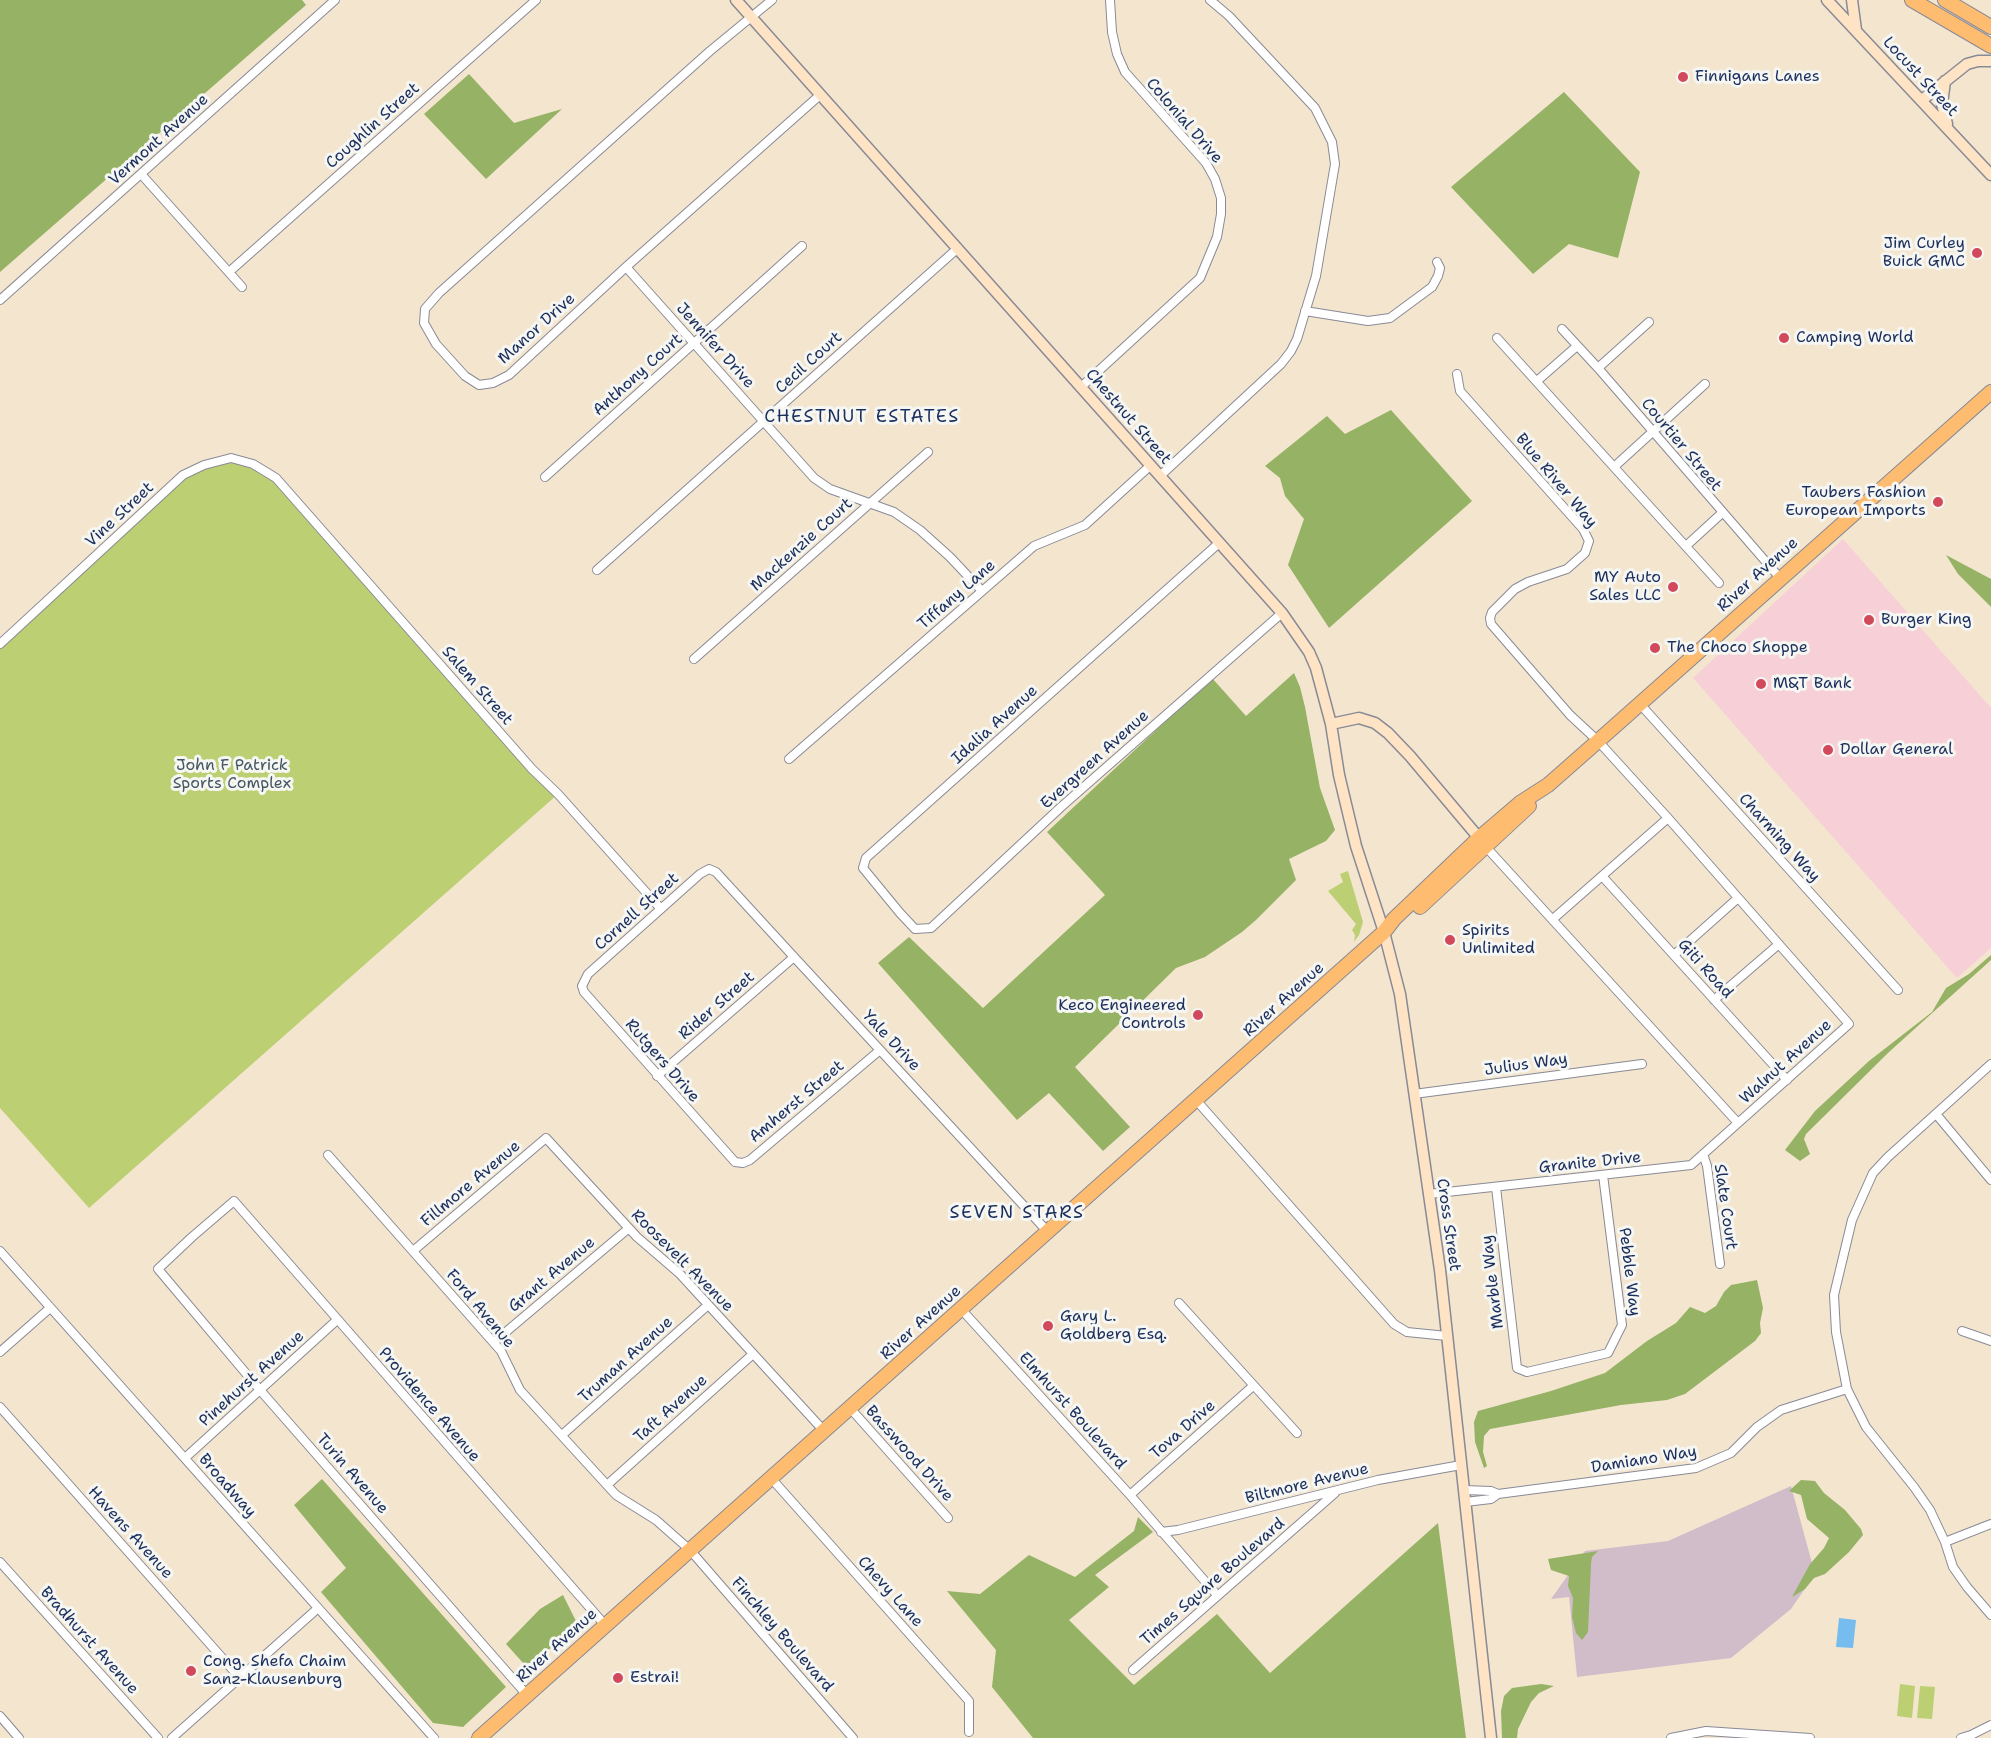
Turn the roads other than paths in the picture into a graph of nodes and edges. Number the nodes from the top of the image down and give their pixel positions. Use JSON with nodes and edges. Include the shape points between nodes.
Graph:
{"nodes":[{"id":1,"x":335,"y":0,"type":"edge"},
{"id":2,"x":536,"y":0,"type":"edge"},
{"id":3,"x":736,"y":0,"type":"edge"},
{"id":4,"x":772,"y":0,"type":"edge"},
{"id":5,"x":1110,"y":0,"type":"edge"},
{"id":6,"x":1210,"y":0,"type":"edge"},
{"id":7,"x":1827,"y":0,"type":"edge"},
{"id":8,"x":1852,"y":0,"type":"edge"},
{"id":9,"x":1912,"y":0,"type":"edge"},
{"id":10,"x":1945,"y":0,"type":"edge"},
{"id":11,"x":751,"y":16,"type":"junction"},
{"id":12,"x":1991,"y":27,"type":"edge"},
{"id":13,"x":1856,"y":30,"type":"junction"},
{"id":14,"x":1991,"y":46,"type":"edge"},
{"id":15,"x":1991,"y":61,"type":"edge"},
{"id":16,"x":1945,"y":81,"type":"junction"},
{"id":17,"x":820,"y":95,"type":"junction"},
{"id":18,"x":1923,"y":100,"type":"junction"},
{"id":19,"x":1948,"y":128,"type":"junction"},
{"id":20,"x":141,"y":174,"type":"junction"},
{"id":21,"x":1991,"y":175,"type":"edge"},
{"id":22,"x":802,"y":246,"type":"dead end"},
{"id":23,"x":958,"y":248,"type":"junction"},
{"id":24,"x":1437,"y":262,"type":"dead end"},
{"id":25,"x":626,"y":267,"type":"junction"},
{"id":26,"x":229,"y":272,"type":"junction"},
{"id":27,"x":242,"y":287,"type":"dead end"},
{"id":28,"x":0,"y":300,"type":"edge"},
{"id":29,"x":1305,"y":311,"type":"junction"},
{"id":30,"x":1649,"y":322,"type":"dead end"},
{"id":31,"x":1562,"y":329,"type":"dead end"},
{"id":32,"x":1497,"y":338,"type":"dead end"},
{"id":33,"x":694,"y":343,"type":"junction"},
{"id":34,"x":1577,"y":346,"type":"junction"},
{"id":35,"x":1598,"y":368,"type":"junction"},
{"id":36,"x":1457,"y":374,"type":"dead end"},
{"id":37,"x":1537,"y":381,"type":"junction"},
{"id":38,"x":1705,"y":384,"type":"dead end"},
{"id":39,"x":1081,"y":387,"type":"junction"},
{"id":40,"x":1991,"y":392,"type":"edge"},
{"id":41,"x":763,"y":421,"type":"junction"},
{"id":42,"x":1652,"y":431,"type":"junction"},
{"id":43,"x":928,"y":452,"type":"dead end"},
{"id":44,"x":1151,"y":465,"type":"junction"},
{"id":45,"x":1614,"y":467,"type":"junction"},
{"id":46,"x":1160,"y":476,"type":"junction"},
{"id":47,"x":545,"y":477,"type":"dead end"},
{"id":48,"x":276,"y":478,"type":"joint"},
{"id":49,"x":870,"y":504,"type":"junction"},
{"id":50,"x":1722,"y":513,"type":"junction"},
{"id":51,"x":1219,"y":543,"type":"junction"},
{"id":52,"x":1686,"y":546,"type":"junction"},
{"id":53,"x":597,"y":570,"type":"dead end"},
{"id":54,"x":1780,"y":578,"type":"junction"},
{"id":55,"x":1719,"y":583,"type":"dead end"},
{"id":56,"x":982,"y":591,"type":"junction"},
{"id":57,"x":1282,"y":613,"type":"junction"},
{"id":58,"x":2,"y":639,"type":"edge"},
{"id":59,"x":694,"y":659,"type":"dead end"},
{"id":60,"x":1640,"y":704,"type":"junction"},
{"id":61,"x":1331,"y":724,"type":"junction"},
{"id":62,"x":1598,"y":741,"type":"junction"},
{"id":63,"x":789,"y":759,"type":"dead end"},
{"id":64,"x":1668,"y":818,"type":"junction"},
{"id":65,"x":1483,"y":842,"type":"junction"},
{"id":66,"x":713,"y":870,"type":"joint"},
{"id":67,"x":1602,"y":876,"type":"junction"},
{"id":68,"x":1738,"y":898,"type":"junction"},
{"id":69,"x":661,"y":909,"type":"junction"},
{"id":70,"x":1553,"y":919,"type":"junction"},
{"id":71,"x":928,"y":928,"type":"joint"},
{"id":72,"x":1384,"y":933,"type":"junction"},
{"id":73,"x":1779,"y":944,"type":"junction"},
{"id":74,"x":1674,"y":955,"type":"junction"},
{"id":75,"x":794,"y":957,"type":"junction"},
{"id":76,"x":584,"y":981,"type":"joint"},
{"id":77,"x":1898,"y":990,"type":"dead end"},
{"id":78,"x":1714,"y":1000,"type":"junction"},
{"id":79,"x":880,"y":1050,"type":"junction"},
{"id":80,"x":1642,"y":1064,"type":"dead end"},
{"id":81,"x":1991,"y":1064,"type":"edge"},
{"id":82,"x":657,"y":1076,"type":"junction"},
{"id":83,"x":1787,"y":1080,"type":"junction"},
{"id":84,"x":1414,"y":1094,"type":"junction"},
{"id":85,"x":1196,"y":1100,"type":"junction"},
{"id":86,"x":1936,"y":1114,"type":"junction"},
{"id":87,"x":1738,"y":1123,"type":"junction"},
{"id":88,"x":546,"y":1138,"type":"joint"},
{"id":89,"x":1703,"y":1154,"type":"junction"},
{"id":90,"x":328,"y":1155,"type":"dead end"},
{"id":91,"x":728,"y":1156,"type":"joint"},
{"id":92,"x":1603,"y":1175,"type":"junction"},
{"id":93,"x":1991,"y":1180,"type":"edge"},
{"id":94,"x":1496,"y":1187,"type":"junction"},
{"id":95,"x":1429,"y":1194,"type":"junction"},
{"id":96,"x":234,"y":1202,"type":"joint"},
{"id":97,"x":629,"y":1228,"type":"junction"},
{"id":98,"x":1048,"y":1232,"type":"junction"},
{"id":99,"x":0,"y":1251,"type":"edge"},
{"id":100,"x":413,"y":1251,"type":"junction"},
{"id":101,"x":1720,"y":1264,"type":"dead end"},
{"id":102,"x":1179,"y":1303,"type":"dead end"},
{"id":103,"x":708,"y":1305,"type":"junction"},
{"id":104,"x":50,"y":1308,"type":"junction"},
{"id":105,"x":961,"y":1309,"type":"junction"},
{"id":106,"x":337,"y":1320,"type":"junction"},
{"id":107,"x":1962,"y":1331,"type":"dead end"},
{"id":108,"x":1447,"y":1336,"type":"junction"},
{"id":109,"x":1991,"y":1341,"type":"edge"},
{"id":110,"x":494,"y":1342,"type":"junction"},
{"id":111,"x":0,"y":1352,"type":"edge"},
{"id":112,"x":753,"y":1354,"type":"junction"},
{"id":113,"x":1523,"y":1370,"type":"joint"},
{"id":114,"x":1253,"y":1386,"type":"junction"},
{"id":115,"x":1847,"y":1389,"type":"junction"},
{"id":116,"x":260,"y":1390,"type":"junction"},
{"id":117,"x":0,"y":1407,"type":"edge"},
{"id":118,"x":850,"y":1408,"type":"junction"},
{"id":119,"x":824,"y":1431,"type":"junction"},
{"id":120,"x":1297,"y":1433,"type":"dead end"},
{"id":121,"x":562,"y":1435,"type":"junction"},
{"id":122,"x":185,"y":1458,"type":"junction"},
{"id":123,"x":1461,"y":1465,"type":"junction"},
{"id":124,"x":771,"y":1478,"type":"junction"},
{"id":125,"x":607,"y":1485,"type":"junction"},
{"id":126,"x":1464,"y":1490,"type":"junction"},
{"id":127,"x":1338,"y":1491,"type":"junction"},
{"id":128,"x":1498,"y":1494,"type":"junction"},
{"id":129,"x":1130,"y":1495,"type":"junction"},
{"id":130,"x":1466,"y":1502,"type":"junction"},
{"id":131,"x":948,"y":1518,"type":"dead end"},
{"id":132,"x":1991,"y":1524,"type":"edge"},
{"id":133,"x":1161,"y":1532,"type":"junction"},
{"id":134,"x":1945,"y":1542,"type":"junction"},
{"id":135,"x":690,"y":1550,"type":"junction"},
{"id":136,"x":0,"y":1562,"type":"edge"},
{"id":137,"x":1217,"y":1595,"type":"junction"},
{"id":138,"x":317,"y":1609,"type":"junction"},
{"id":139,"x":1991,"y":1615,"type":"edge"},
{"id":140,"x":605,"y":1625,"type":"junction"},
{"id":141,"x":1133,"y":1670,"type":"dead end"},
{"id":142,"x":240,"y":1678,"type":"junction"},
{"id":143,"x":527,"y":1695,"type":"junction"},
{"id":144,"x":0,"y":1716,"type":"edge"},
{"id":145,"x":1991,"y":1725,"type":"edge"},
{"id":146,"x":969,"y":1732,"type":"dead end"},
{"id":147,"x":1786,"y":1737,"type":"edge"},
{"id":148,"x":19,"y":1738,"type":"edge"},
{"id":149,"x":158,"y":1738,"type":"edge"},
{"id":150,"x":172,"y":1738,"type":"edge"},
{"id":151,"x":434,"y":1738,"type":"edge"},
{"id":152,"x":479,"y":1738,"type":"edge"},
{"id":153,"x":853,"y":1738,"type":"edge"},
{"id":154,"x":1491,"y":1738,"type":"edge"},
{"id":155,"x":1671,"y":1738,"type":"edge"},
{"id":156,"x":1807,"y":1738,"type":"edge"},
{"id":157,"x":1961,"y":1738,"type":"edge"}],
"edges":[{"from":1,"to":20,"type":"street","name":"Vermont Avenue"},
{"from":2,"to":26,"type":"street","name":"Coughlin Street"},
{"from":3,"to":11,"type":"street","name":"Chestnut Street"},
{"from":4,"to":11,"type":"street","name":"Manor Drive"},
{"from":5,"to":39,"type":"street","name":"Colonial Drive","via":[[1112,32],[1125,72],[1206,163],[1221,198],[1221,214],[1217,237],[1200,278]]},
{"from":6,"to":29,"type":"street","via":[[1316,108],[1332,142],[1332,187],[1316,276]]},
{"from":7,"to":13,"type":"street","name":"Locust Street"},
{"from":8,"to":13,"type":"street"},
{"from":9,"to":14,"type":"highway"},
{"from":10,"to":12,"type":"highway"},
{"from":11,"to":17,"type":"street","name":"Chestnut Street"},
{"from":11,"to":25,"type":"street","name":"Manor Drive","via":[[440,293],[425,309],[424,323],[436,344],[465,376],[479,385],[494,383],[509,375]]},
{"from":13,"to":18,"type":"street","name":"Locust Street"},
{"from":15,"to":16,"type":"street","via":[[1967,64]]},
{"from":16,"to":18,"type":"street"},
{"from":16,"to":19,"type":"street","via":[[1942,104]]},
{"from":17,"to":23,"type":"street","name":"Chestnut Street"},
{"from":17,"to":25,"type":"street","name":"Manor Drive"},
{"from":18,"to":19,"type":"street","name":"Locust Street"},
{"from":19,"to":21,"type":"street","name":"Locust Street"},
{"from":20,"to":26,"type":"street"},
{"from":20,"to":28,"type":"street","name":"Vermont Avenue"},
{"from":22,"to":33,"type":"street","name":"Anthony Court"},
{"from":23,"to":39,"type":"street","name":"Chestnut Street"},
{"from":23,"to":41,"type":"street","name":"Cecil Court"},
{"from":24,"to":29,"type":"street","via":[[1440,268],[1432,287],[1390,318],[1368,321]]},
{"from":25,"to":33,"type":"street","name":"Jennifer Drive"},
{"from":26,"to":27,"type":"street"},
{"from":29,"to":46,"type":"street","via":[[1297,339],[1281,364]]},
{"from":30,"to":35,"type":"street"},
{"from":31,"to":34,"type":"street","name":"Courtier Street"},
{"from":32,"to":37,"type":"street"},
{"from":33,"to":41,"type":"street","name":"Jennifer Drive"},
{"from":33,"to":47,"type":"street","name":"Anthony Court"},
{"from":34,"to":35,"type":"street","name":"Courtier Street"},
{"from":34,"to":37,"type":"street"},
{"from":35,"to":42,"type":"street","name":"Courtier Street"},
{"from":36,"to":62,"type":"street","name":"Blue River Way","via":[[1460,391],[1587,536],[1585,553],[1567,569],[1515,589],[1496,606],[1490,618],[1494,630]]},
{"from":37,"to":45,"type":"street"},
{"from":38,"to":42,"type":"street"},
{"from":39,"to":44,"type":"street","name":"Chestnut Street"},
{"from":40,"to":54,"type":"highway","name":"River Avenue"},
{"from":41,"to":49,"type":"street","name":"Jennifer Drive","via":[[814,478],[830,489]]},
{"from":41,"to":53,"type":"street","name":"Cecil Court"},
{"from":42,"to":45,"type":"street"},
{"from":42,"to":50,"type":"street","name":"Courtier Street"},
{"from":43,"to":49,"type":"street","name":"Mackenzie Court"},
{"from":44,"to":46,"type":"street","name":"Chestnut Street"},
{"from":44,"to":56,"type":"street","name":"Tiffany Lane","via":[[1085,525],[1034,546]]},
{"from":45,"to":52,"type":"street"},
{"from":46,"to":51,"type":"street","name":"Chestnut Street"},
{"from":48,"to":58,"type":"street","name":"Vine Street","via":[[253,464],[231,458],[183,476]]},
{"from":48,"to":69,"type":"street","name":"Salem Street"},
{"from":49,"to":56,"type":"street","name":"Jennifer Drive","via":[[894,512],[920,530]]},
{"from":49,"to":59,"type":"street","name":"Mackenzie Court"},
{"from":50,"to":52,"type":"street"},
{"from":50,"to":54,"type":"street","name":"Courtier Street"},
{"from":51,"to":57,"type":"street","name":"Chestnut Street"},
{"from":51,"to":71,"type":"street","name":"Idalia Avenue","via":[[866,858],[863,868],[900,913],[915,928]]},
{"from":52,"to":55,"type":"street"},
{"from":54,"to":60,"type":"highway","name":"River Avenue"},
{"from":56,"to":63,"type":"street","name":"Tiffany Lane"},
{"from":57,"to":61,"type":"street","name":"Chestnut Street","via":[[1309,652]]},
{"from":57,"to":71,"type":"street","name":"Evergreen Avenue"},
{"from":60,"to":62,"type":"highway","name":"River Avenue"},
{"from":60,"to":77,"type":"street","name":"Charming Way"},
{"from":61,"to":65,"type":"street","via":[[1359,718],[1388,732]]},
{"from":61,"to":72,"type":"street","name":"Cross Street","via":[[1356,846]]},
{"from":62,"to":64,"type":"street","name":"Walnut Avenue"},
{"from":62,"to":65,"type":"highway","name":"River Avenue","via":[[1525,810]]},
{"from":64,"to":67,"type":"street"},
{"from":64,"to":68,"type":"street","name":"Walnut Avenue"},
{"from":65,"to":70,"type":"street","name":"Walnut Avenue"},
{"from":65,"to":72,"type":"highway","name":"River Avenue","via":[[1398,926]]},
{"from":66,"to":69,"type":"street","name":"Cornell Street","via":[[700,874]]},
{"from":66,"to":75,"type":"street","name":"Yale Drive"},
{"from":67,"to":70,"type":"street"},
{"from":67,"to":74,"type":"street","name":"Giti Road"},
{"from":68,"to":73,"type":"street","name":"Walnut Avenue"},
{"from":68,"to":74,"type":"street"},
{"from":69,"to":76,"type":"street","name":"Cornell Street"},
{"from":70,"to":87,"type":"street","name":"Walnut Avenue"},
{"from":72,"to":84,"type":"street","name":"Cross Street","via":[[1400,994]]},
{"from":72,"to":85,"type":"highway","name":"River Avenue"},
{"from":73,"to":78,"type":"street"},
{"from":73,"to":83,"type":"street","name":"Walnut Avenue","via":[[1849,1024]]},
{"from":74,"to":78,"type":"street","name":"Giti Road"},
{"from":75,"to":79,"type":"street","name":"Yale Drive"},
{"from":75,"to":82,"type":"street","name":"Rider Street"},
{"from":76,"to":82,"type":"street","name":"Rutgers Drive","via":[[584,993]]},
{"from":78,"to":83,"type":"street","name":"Giti Road"},
{"from":79,"to":91,"type":"street","name":"Amherst Street","via":[[750,1160],[735,1162]]},
{"from":79,"to":98,"type":"street","name":"Yale Drive"},
{"from":80,"to":84,"type":"street","name":"Julius Way"},
{"from":81,"to":86,"type":"street"},
{"from":82,"to":91,"type":"street","name":"Rutgers Drive"},
{"from":83,"to":87,"type":"street","name":"Walnut Avenue"},
{"from":84,"to":95,"type":"street","name":"Cross Street"},
{"from":85,"to":98,"type":"highway","name":"River Avenue"},
{"from":85,"to":108,"type":"street","via":[[1394,1324],[1407,1332]]},
{"from":86,"to":93,"type":"street"},
{"from":86,"to":115,"type":"street","via":[[1873,1173],[1852,1220],[1834,1295],[1836,1332]]},
{"from":87,"to":89,"type":"street","name":"Granite Drive"},
{"from":88,"to":97,"type":"street","name":"Roosevelt Avenue"},
{"from":88,"to":100,"type":"street","name":"Fillmore Avenue"},
{"from":89,"to":92,"type":"street","name":"Granite Drive","via":[[1692,1165]]},
{"from":89,"to":101,"type":"street","name":"Slate Court"},
{"from":90,"to":100,"type":"street","name":"Ford Avenue"},
{"from":92,"to":94,"type":"street","name":"Granite Drive"},
{"from":92,"to":113,"type":"street","name":"Pebble Way","via":[[1622,1325],[1608,1353]]},
{"from":94,"to":95,"type":"street","name":"Granite Drive"},
{"from":94,"to":113,"type":"street","name":"Marble Way","via":[[1517,1368]]},
{"from":95,"to":108,"type":"street","name":"Cross Street"},
{"from":96,"to":106,"type":"street","name":"Providence Avenue"},
{"from":96,"to":116,"type":"street","name":"Turin Avenue","via":[[158,1269]]},
{"from":97,"to":103,"type":"street","name":"Roosevelt Avenue"},
{"from":97,"to":110,"type":"street","name":"Grant Avenue"},
{"from":98,"to":105,"type":"highway","name":"River Avenue"},
{"from":99,"to":104,"type":"street","name":"Broadway"},
{"from":100,"to":110,"type":"street","name":"Ford Avenue"},
{"from":102,"to":114,"type":"street"},
{"from":103,"to":112,"type":"street","name":"Roosevelt Avenue"},
{"from":103,"to":121,"type":"street","name":"Truman Avenue"},
{"from":104,"to":111,"type":"street"},
{"from":104,"to":122,"type":"street","name":"Broadway"},
{"from":105,"to":118,"type":"highway","name":"River Avenue"},
{"from":105,"to":129,"type":"street","name":"Elmhurst Boulevard"},
{"from":106,"to":116,"type":"street","name":"Pinehurst Avenue"},
{"from":106,"to":140,"type":"street","name":"Providence Avenue"},
{"from":107,"to":109,"type":"street"},
{"from":108,"to":123,"type":"street","name":"Cross Street"},
{"from":110,"to":121,"type":"street","name":"Ford Avenue","via":[[520,1389]]},
{"from":112,"to":119,"type":"street","name":"Roosevelt Avenue"},
{"from":112,"to":125,"type":"street","name":"Taft Avenue"},
{"from":114,"to":120,"type":"street"},
{"from":114,"to":129,"type":"street","name":"Tova Drive"},
{"from":115,"to":128,"type":"street","name":"Damiano Way","via":[[1780,1410],[1731,1453],[1696,1468]]},
{"from":115,"to":134,"type":"street","via":[[1866,1427],[1930,1510]]},
{"from":116,"to":122,"type":"street","name":"Pinehurst Avenue"},
{"from":116,"to":143,"type":"street","name":"Turin Avenue"},
{"from":117,"to":142,"type":"street","name":"Havens Avenue"},
{"from":118,"to":119,"type":"highway","name":"River Avenue"},
{"from":118,"to":131,"type":"street","name":"Basswood Drive"},
{"from":119,"to":124,"type":"highway","name":"River Avenue"},
{"from":121,"to":125,"type":"street","name":"Ford Avenue"},
{"from":122,"to":138,"type":"street","name":"Broadway"},
{"from":123,"to":126,"type":"street","name":"Cross Street"},
{"from":123,"to":127,"type":"street","name":"Biltmore Avenue"},
{"from":124,"to":135,"type":"highway","name":"River Avenue"},
{"from":124,"to":146,"type":"street","name":"Chevy Lane","via":[[969,1701]]},
{"from":125,"to":135,"type":"street","name":"Ford Avenue"},
{"from":126,"to":128,"type":"street","name":"Damiano Way"},
{"from":126,"to":130,"type":"street","name":"Cross Street"},
{"from":127,"to":133,"type":"street","name":"Biltmore Avenue"},
{"from":127,"to":137,"type":"street","name":"Times Square Boulevard"},
{"from":128,"to":130,"type":"street","name":"Damiano Way","via":[[1491,1499]]},
{"from":129,"to":133,"type":"street","name":"Elmhurst Boulevard"},
{"from":130,"to":154,"type":"street","name":"Cross Street"},
{"from":132,"to":134,"type":"street"},
{"from":133,"to":137,"type":"street","name":"Elmhurst Boulevard"},
{"from":134,"to":139,"type":"street","via":[[1953,1567]]},
{"from":135,"to":140,"type":"highway","name":"River Avenue"},
{"from":135,"to":153,"type":"street","name":"Finchley Boulevard"},
{"from":136,"to":149,"type":"street","name":"Bradhurst Avenue"},
{"from":137,"to":141,"type":"street","name":"Times Square Boulevard"},
{"from":138,"to":142,"type":"street"},
{"from":138,"to":151,"type":"street","name":"Broadway"},
{"from":140,"to":143,"type":"highway","name":"River Avenue"},
{"from":142,"to":150,"type":"street"},
{"from":143,"to":152,"type":"highway","name":"River Avenue"},
{"from":144,"to":148,"type":"street"},
{"from":145,"to":157,"type":"street"},
{"from":147,"to":155,"type":"street","via":[[1706,1731]]},
{"from":147,"to":156,"type":"street"}]}
